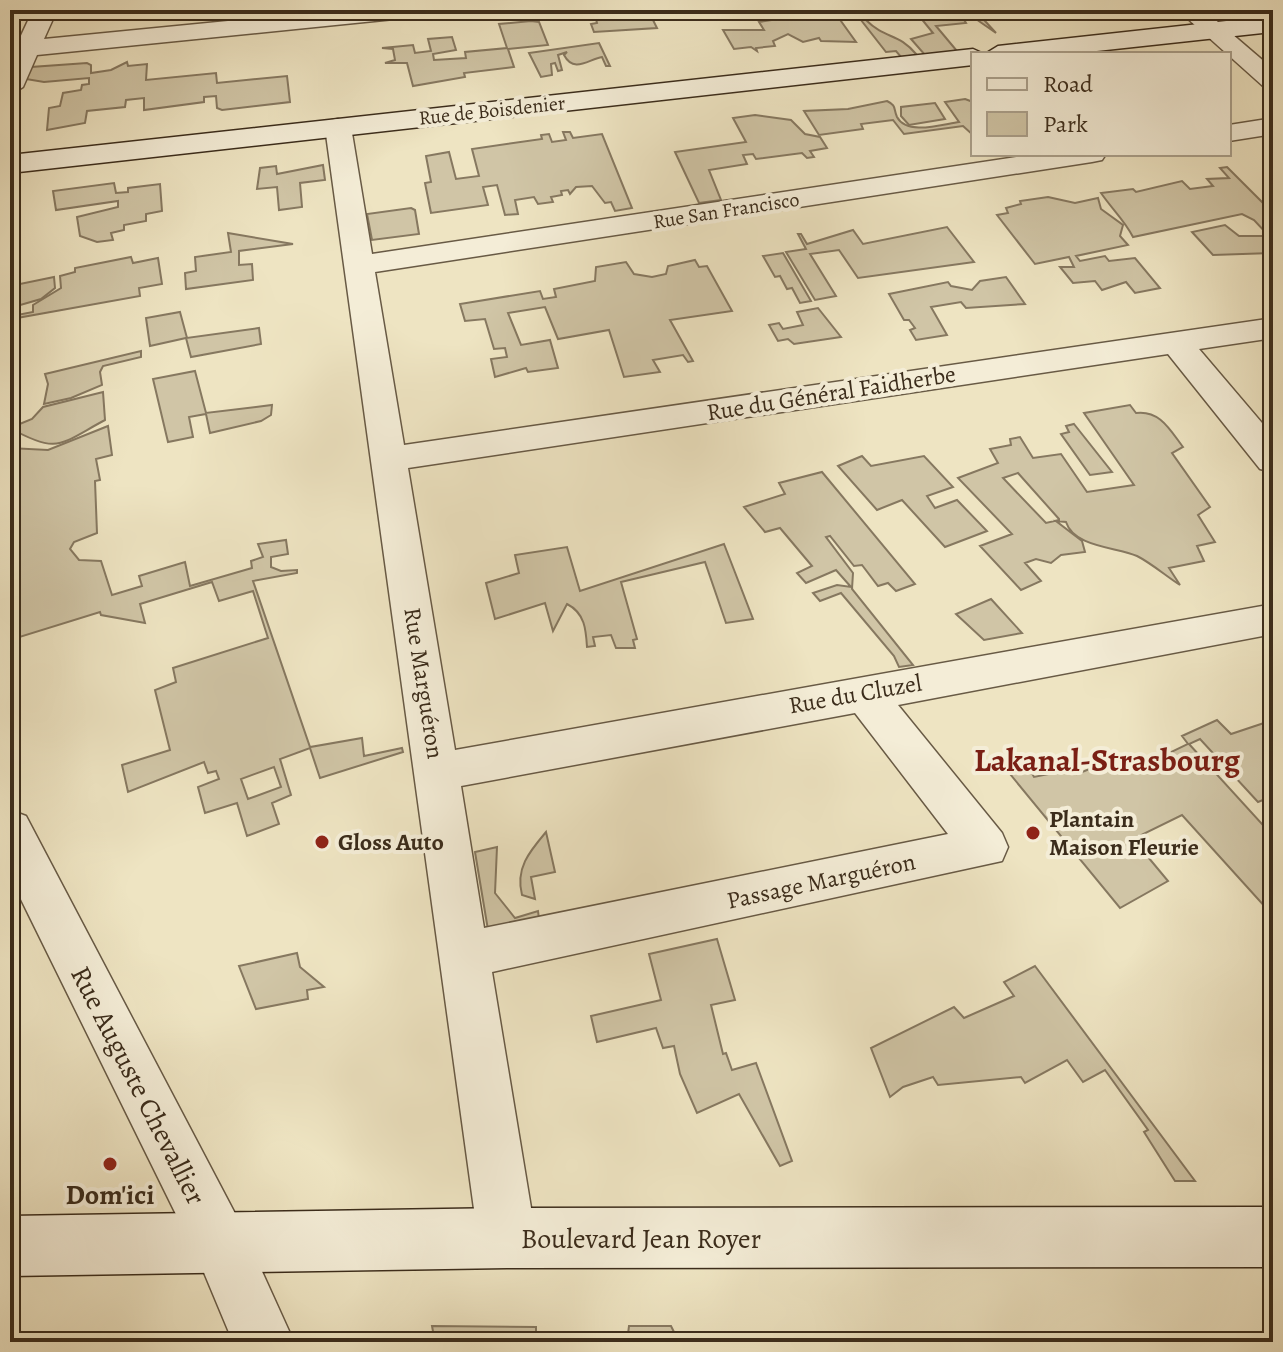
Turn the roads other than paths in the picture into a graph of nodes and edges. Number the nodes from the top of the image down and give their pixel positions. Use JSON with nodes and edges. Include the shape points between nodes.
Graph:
{"nodes":[{"id":1,"x":45,"y":10,"type":"edge"},
{"id":2,"x":414,"y":10,"type":"edge"},
{"id":3,"x":1190,"y":10,"type":"edge"},
{"id":4,"x":1273,"y":24,"type":"edge"},
{"id":5,"x":1214,"y":30,"type":"junction"},
{"id":6,"x":19,"y":49,"type":"edge"},
{"id":7,"x":1016,"y":52,"type":"edge"},
{"id":8,"x":971,"y":57,"type":"edge"},
{"id":9,"x":1273,"y":82,"type":"edge"},
{"id":10,"x":10,"y":87,"type":"edge"},
{"id":11,"x":1273,"y":126,"type":"edge"},
{"id":12,"x":338,"y":127,"type":"junction"},
{"id":13,"x":1231,"y":133,"type":"edge"},
{"id":14,"x":1079,"y":156,"type":"edge"},
{"id":15,"x":10,"y":164,"type":"edge"},
{"id":16,"x":360,"y":265,"type":"junction"},
{"id":17,"x":1273,"y":328,"type":"edge"},
{"id":18,"x":1176,"y":342,"type":"junction"},
{"id":19,"x":390,"y":459,"type":"junction"},
{"id":20,"x":1273,"y":460,"type":"edge"},
{"id":21,"x":1273,"y":619,"type":"edge"},
{"id":22,"x":864,"y":693,"type":"junction"},
{"id":23,"x":438,"y":772,"type":"junction"},
{"id":24,"x":10,"y":830,"type":"edge"},
{"id":25,"x":465,"y":955,"type":"junction"},
{"id":26,"x":1273,"y":1237,"type":"edge"},
{"id":27,"x":507,"y":1238,"type":"junction"},
{"id":28,"x":220,"y":1243,"type":"junction"},
{"id":29,"x":10,"y":1246,"type":"edge"},
{"id":30,"x":264,"y":1342,"type":"edge"}],
"edges":[{"from":1,"to":6,"type":"street"},
{"from":2,"to":6,"type":"street"},
{"from":3,"to":5,"type":"street"},
{"from":4,"to":5,"type":"street"},
{"from":5,"to":7,"type":"street"},
{"from":5,"to":9,"type":"street"},
{"from":6,"to":10,"type":"street"},
{"from":8,"to":12,"type":"street","name":"Rue de Boisdenier"},
{"from":11,"to":13,"type":"street"},
{"from":12,"to":15,"type":"street","name":"Rue de Boisdenier"},
{"from":12,"to":16,"type":"street","name":"Rue Marguéron"},
{"from":14,"to":16,"type":"street","name":"Rue San Francisco"},
{"from":16,"to":19,"type":"street","name":"Rue Marguéron"},
{"from":17,"to":18,"type":"street","name":"Rue du Général Faidherbe"},
{"from":18,"to":19,"type":"street","name":"Rue du Général Faidherbe"},
{"from":18,"to":20,"type":"street"},
{"from":19,"to":23,"type":"street","name":"Rue Marguéron"},
{"from":21,"to":22,"type":"street","name":"Rue du Cluzel"},
{"from":22,"to":23,"type":"street","name":"Rue du Cluzel"},
{"from":22,"to":25,"type":"street","name":"Passage Marguéron","via":[[985,847]]},
{"from":23,"to":25,"type":"street","name":"Rue Marguéron"},
{"from":24,"to":28,"type":"street","name":"Rue Auguste Chevallier"},
{"from":25,"to":27,"type":"street","name":"Rue Marguéron"},
{"from":26,"to":27,"type":"street","name":"Boulevard Jean Royer"},
{"from":27,"to":28,"type":"street","name":"Boulevard Jean Royer"},
{"from":28,"to":29,"type":"street","name":"Boulevard Jean Royer"},
{"from":28,"to":30,"type":"street","name":"Rue Auguste Chevallier"}]}
